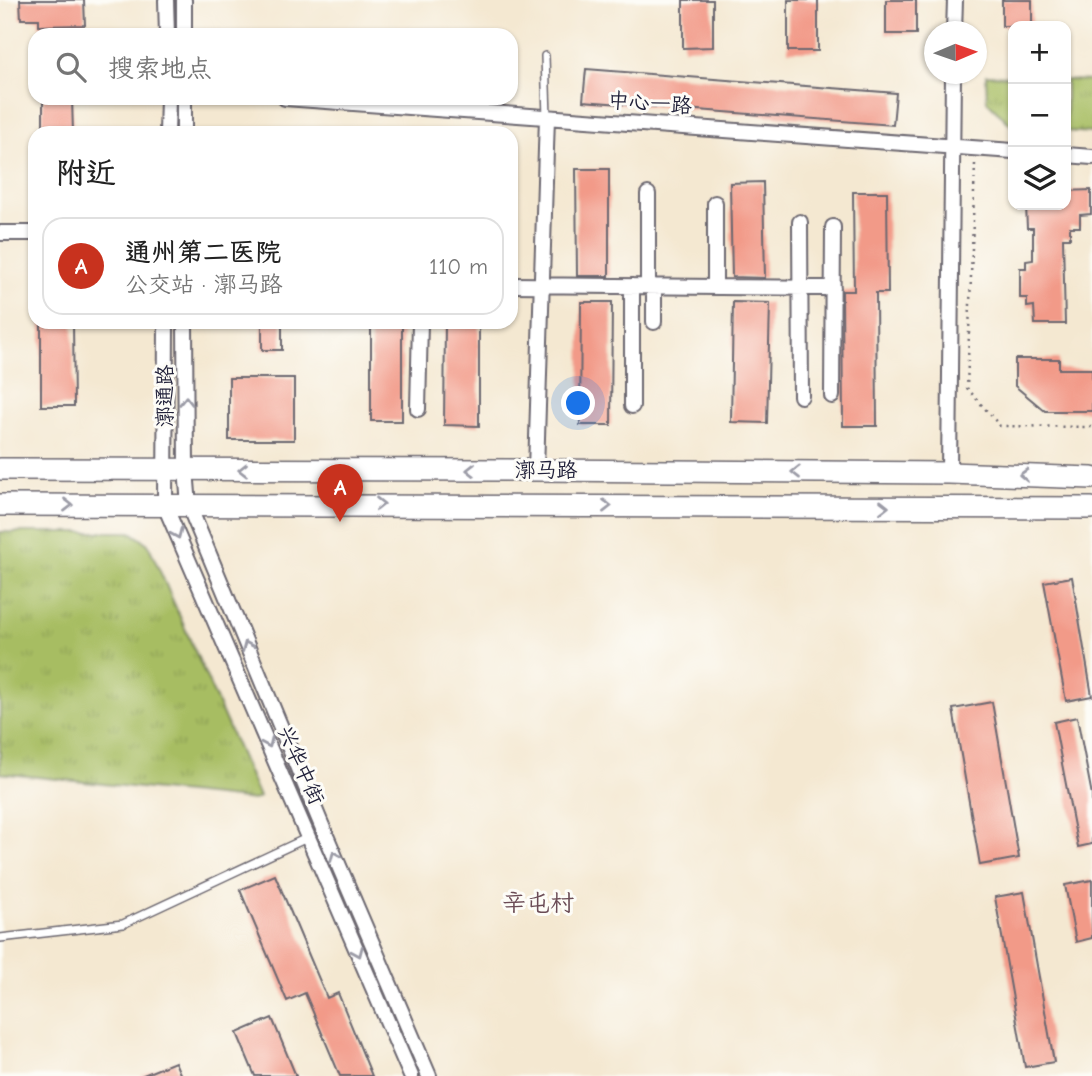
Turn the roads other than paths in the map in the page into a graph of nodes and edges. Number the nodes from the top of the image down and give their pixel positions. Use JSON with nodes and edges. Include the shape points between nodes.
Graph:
{"nodes":[{"id":1,"x":166,"y":0,"type":"edge"},
{"id":2,"x":184,"y":0,"type":"edge"},
{"id":3,"x":955,"y":0,"type":"edge"},
{"id":4,"x":954,"y":21,"type":"edge"},
{"id":5,"x":167,"y":28,"type":"edge"},
{"id":6,"x":184,"y":28,"type":"edge"},
{"id":7,"x":545,"y":56,"type":"dead end"},
{"id":8,"x":953,"y":84,"type":"edge"},
{"id":9,"x":168,"y":105,"type":"edge"},
{"id":10,"x":184,"y":105,"type":"edge"},
{"id":11,"x":382,"y":105,"type":"edge"},
{"id":12,"x":547,"y":117,"type":"junction"},
{"id":13,"x":167,"y":126,"type":"edge"},
{"id":14,"x":184,"y":126,"type":"edge"},
{"id":15,"x":952,"y":146,"type":"junction"},
{"id":16,"x":1008,"y":151,"type":"edge"},
{"id":17,"x":1071,"y":155,"type":"edge"},
{"id":18,"x":1092,"y":157,"type":"edge"},
{"id":19,"x":648,"y":194,"type":"dead end"},
{"id":20,"x":715,"y":203,"type":"dead end"},
{"id":21,"x":800,"y":222,"type":"dead end"},
{"id":22,"x":833,"y":227,"type":"dead end"},
{"id":23,"x":0,"y":233,"type":"edge"},
{"id":24,"x":28,"y":233,"type":"edge"},
{"id":25,"x":518,"y":285,"type":"edge"},
{"id":26,"x":542,"y":285,"type":"junction"},
{"id":27,"x":632,"y":286,"type":"junction"},
{"id":28,"x":651,"y":286,"type":"junction"},
{"id":29,"x":715,"y":287,"type":"junction"},
{"id":30,"x":801,"y":288,"type":"junction"},
{"id":31,"x":833,"y":288,"type":"junction"},
{"id":32,"x":654,"y":322,"type":"dead end"},
{"id":33,"x":166,"y":329,"type":"edge"},
{"id":34,"x":185,"y":329,"type":"edge"},
{"id":35,"x":420,"y":329,"type":"edge"},
{"id":36,"x":801,"y":396,"type":"dead end"},
{"id":37,"x":832,"y":396,"type":"dead end"},
{"id":38,"x":632,"y":406,"type":"dead end"},
{"id":39,"x":418,"y":409,"type":"dead end"},
{"id":40,"x":164,"y":468,"type":"junction"},
{"id":41,"x":0,"y":469,"type":"edge"},
{"id":42,"x":186,"y":470,"type":"junction"},
{"id":43,"x":536,"y":470,"type":"junction"},
{"id":44,"x":949,"y":473,"type":"junction"},
{"id":45,"x":1092,"y":478,"type":"edge"},
{"id":46,"x":0,"y":505,"type":"edge"},
{"id":47,"x":165,"y":506,"type":"junction"},
{"id":48,"x":189,"y":506,"type":"junction"},
{"id":49,"x":1092,"y":508,"type":"edge"},
{"id":50,"x":309,"y":837,"type":"junction"},
{"id":51,"x":0,"y":937,"type":"edge"},
{"id":52,"x":411,"y":1076,"type":"edge"},
{"id":53,"x":429,"y":1076,"type":"edge"}],
"edges":[{"from":1,"to":5,"type":"street"},
{"from":2,"to":6,"type":"street"},
{"from":3,"to":4,"type":"street"},
{"from":7,"to":12,"type":"lane"},
{"from":8,"to":15,"type":"street"},
{"from":9,"to":13,"type":"street"},
{"from":10,"to":14,"type":"street"},
{"from":11,"to":12,"type":"street","name":"中心一路"},
{"from":12,"to":15,"type":"street","name":"中心一路"},
{"from":12,"to":26,"type":"street"},
{"from":15,"to":16,"type":"street","name":"中心一路"},
{"from":15,"to":44,"type":"street"},
{"from":17,"to":18,"type":"street"},
{"from":19,"to":28,"type":"street"},
{"from":20,"to":29,"type":"street"},
{"from":21,"to":30,"type":"street"},
{"from":22,"to":31,"type":"street"},
{"from":23,"to":24,"type":"street"},
{"from":25,"to":26,"type":"street"},
{"from":26,"to":27,"type":"street"},
{"from":26,"to":43,"type":"street"},
{"from":27,"to":28,"type":"street"},
{"from":27,"to":38,"type":"street"},
{"from":28,"to":29,"type":"street"},
{"from":28,"to":32,"type":"street"},
{"from":29,"to":30,"type":"street"},
{"from":30,"to":31,"type":"street"},
{"from":30,"to":36,"type":"street"},
{"from":31,"to":37,"type":"street"},
{"from":33,"to":40,"type":"street","name":"漷通路"},
{"from":42,"to":34,"type":"street","name":"漷通路","one_way":true},
{"from":35,"to":39,"type":"street"},
{"from":40,"to":41,"type":"main road","name":"漷马路"},
{"from":40,"to":42,"type":"main road","name":"漷马路"},
{"from":40,"to":47,"type":"street","name":"兴华中街"},
{"from":43,"to":42,"type":"main road","name":"漷马路","one_way":true},
{"from":42,"to":48,"type":"street","name":"兴华中街"},
{"from":44,"to":43,"type":"main road","name":"漷马路","one_way":true},
{"from":45,"to":44,"type":"main road","name":"漷马路","one_way":true},
{"from":46,"to":47,"type":"main road","name":"漷马路","one_way":true},
{"from":47,"to":48,"type":"main road","name":"漷马路"},
{"from":47,"to":50,"type":"street","name":"兴华中街","one_way":true},
{"from":48,"to":49,"type":"main road","name":"漷马路","one_way":true},
{"from":53,"to":48,"type":"street","name":"兴华中街","one_way":true},
{"from":50,"to":51,"type":"lane","via":[[123,924]]},
{"from":50,"to":52,"type":"street","name":"兴华中街","one_way":true}]}
